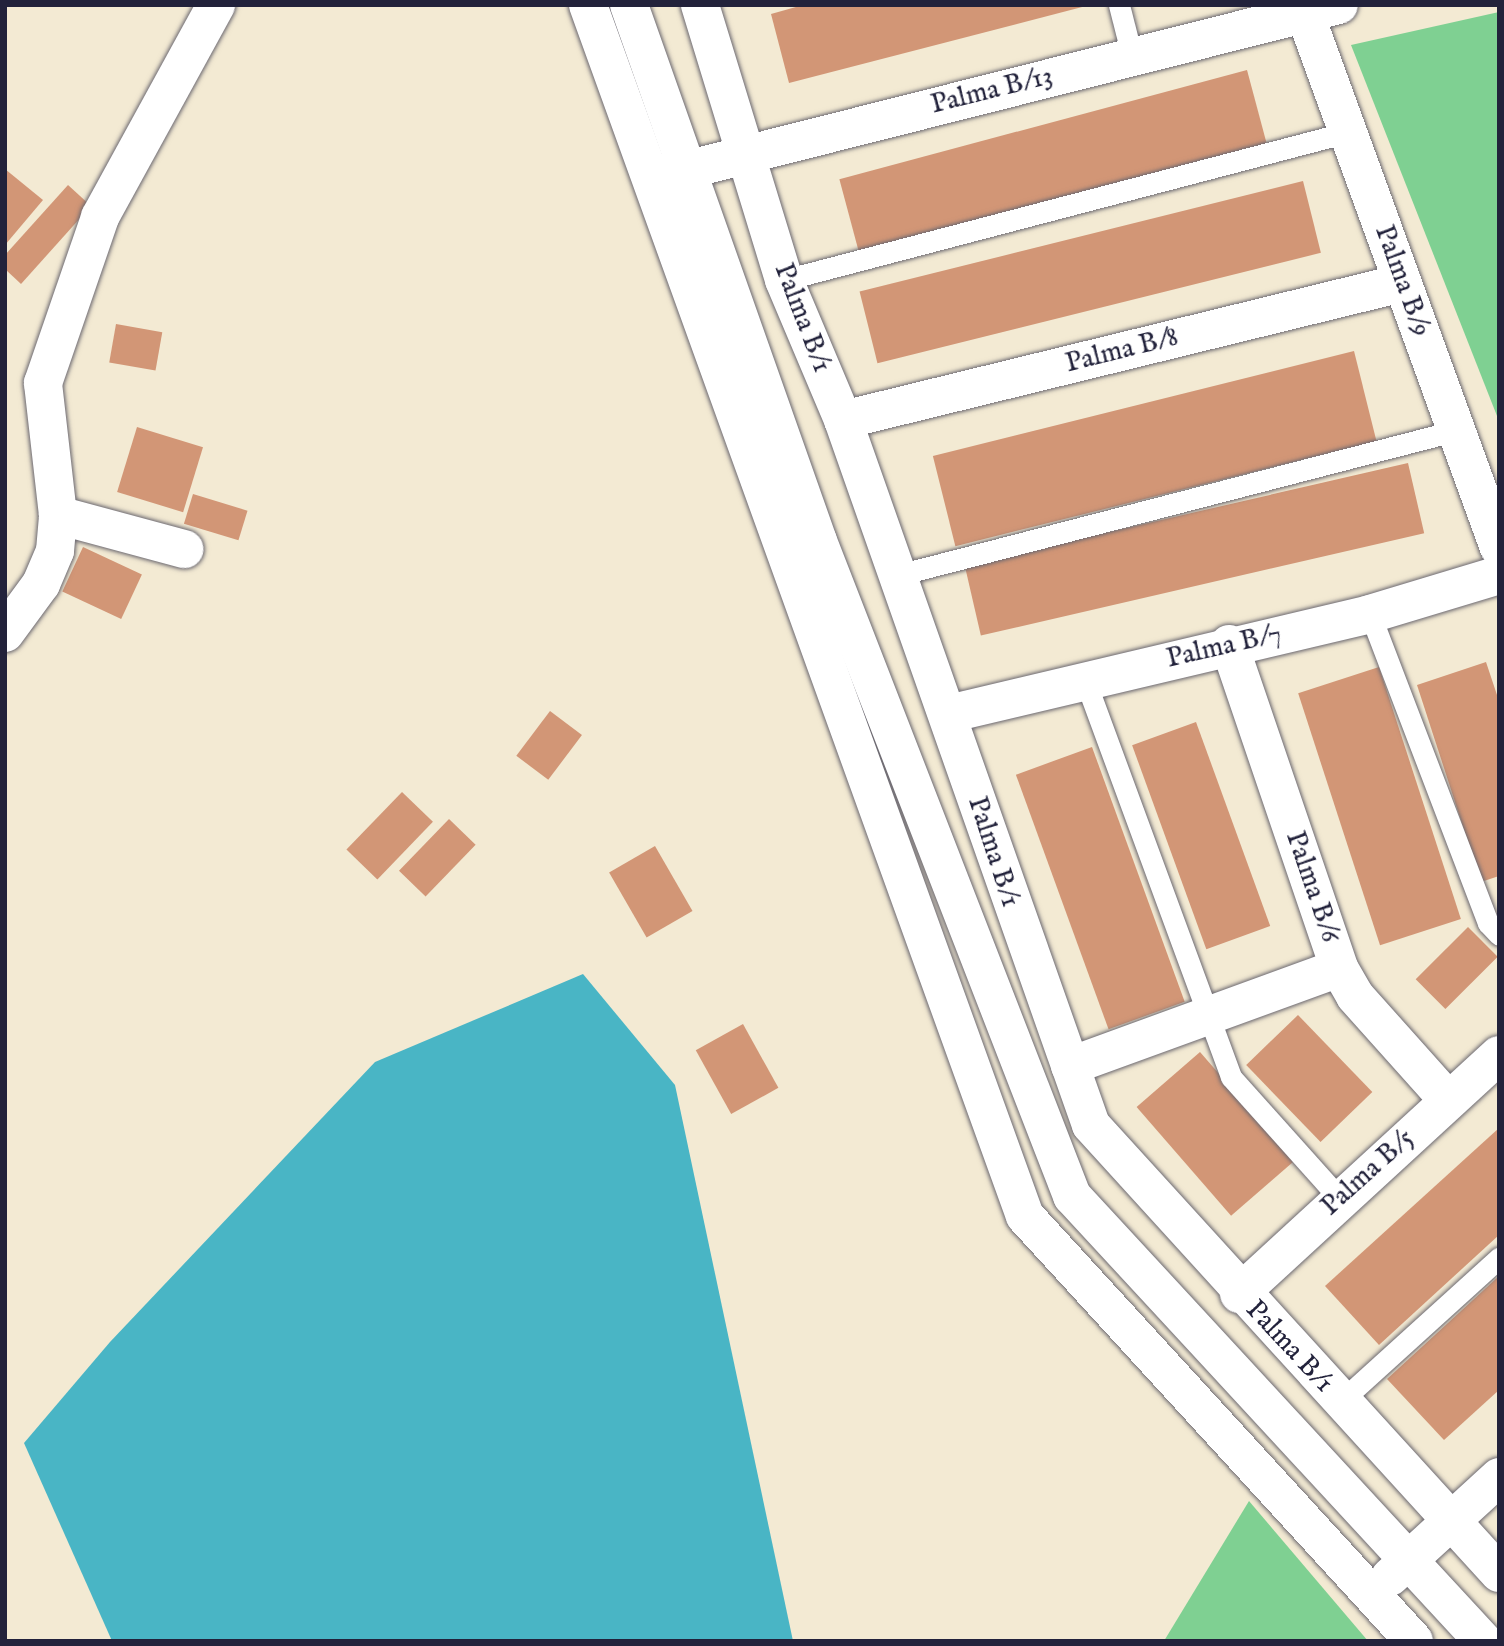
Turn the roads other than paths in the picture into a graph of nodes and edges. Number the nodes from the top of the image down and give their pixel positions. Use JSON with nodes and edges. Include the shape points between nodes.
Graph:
{"nodes":[{"id":1,"x":216,"y":5,"type":"edge"},
{"id":2,"x":588,"y":5,"type":"edge"},
{"id":3,"x":629,"y":5,"type":"edge"},
{"id":4,"x":1119,"y":5,"type":"edge"},
{"id":5,"x":704,"y":6,"type":"edge"},
{"id":6,"x":1322,"y":10,"type":"edge"},
{"id":7,"x":1132,"y":56,"type":"junction"},
{"id":8,"x":1348,"y":132,"type":"junction"},
{"id":9,"x":744,"y":154,"type":"junction"},
{"id":10,"x":687,"y":170,"type":"junction"},
{"id":11,"x":647,"y":179,"type":"junction"},
{"id":12,"x":784,"y":280,"type":"junction"},
{"id":13,"x":1402,"y":283,"type":"junction"},
{"id":14,"x":842,"y":419,"type":"junction"},
{"id":15,"x":1458,"y":430,"type":"junction"},
{"id":16,"x":58,"y":514,"type":"junction"},
{"id":17,"x":1499,"y":548,"type":"edge"},
{"id":18,"x":184,"y":549,"type":"dead end"},
{"id":19,"x":898,"y":575,"type":"junction"},
{"id":20,"x":1499,"y":575,"type":"edge"},
{"id":21,"x":1370,"y":614,"type":"junction"},
{"id":22,"x":5,"y":634,"type":"edge"},
{"id":23,"x":1229,"y":644,"type":"junction"},
{"id":24,"x":1085,"y":680,"type":"junction"},
{"id":25,"x":948,"y":714,"type":"junction"},
{"id":26,"x":1499,"y":935,"type":"edge"},
{"id":27,"x":1339,"y":968,"type":"junction"},
{"id":28,"x":1204,"y":1018,"type":"junction"},
{"id":29,"x":1499,"y":1055,"type":"edge"},
{"id":30,"x":1070,"y":1066,"type":"junction"},
{"id":31,"x":1448,"y":1100,"type":"junction"},
{"id":32,"x":1339,"y":1198,"type":"junction"},
{"id":33,"x":1499,"y":1258,"type":"edge"},
{"id":34,"x":1239,"y":1294,"type":"junction"},
{"id":35,"x":1340,"y":1402,"type":"junction"},
{"id":36,"x":1499,"y":1477,"type":"edge"},
{"id":37,"x":1450,"y":1520,"type":"junction"},
{"id":38,"x":1408,"y":1559,"type":"junction"},
{"id":39,"x":1499,"y":1573,"type":"edge"},
{"id":40,"x":1371,"y":1594,"type":"junction"},
{"id":41,"x":1414,"y":1641,"type":"edge"},
{"id":42,"x":1483,"y":1641,"type":"edge"}],
"edges":[{"from":1,"to":16,"type":"street","via":[[100,217],[43,383]]},
{"from":2,"to":11,"type":"street"},
{"from":3,"to":10,"type":"street"},
{"from":4,"to":7,"type":"lane"},
{"from":5,"to":9,"type":"street","name":"Palma B/1"},
{"from":6,"to":7,"type":"street","name":"Palma B/13"},
{"from":6,"to":8,"type":"street","name":"Palma B/9"},
{"from":7,"to":9,"type":"street","name":"Palma B/13"},
{"from":8,"to":12,"type":"lane"},
{"from":8,"to":13,"type":"street","name":"Palma B/9"},
{"from":9,"to":10,"type":"street","name":"Palma B/13"},
{"from":9,"to":12,"type":"street","name":"Palma B/1"},
{"from":10,"to":11,"type":"street","name":"Palma B/13"},
{"from":10,"to":38,"type":"street","via":[[818,541],[1072,1196]]},
{"from":11,"to":40,"type":"street","via":[[1025,1216]]},
{"from":12,"to":14,"type":"street","name":"Palma B/1"},
{"from":13,"to":14,"type":"street","name":"Palma B/8"},
{"from":13,"to":15,"type":"street","name":"Palma B/9"},
{"from":14,"to":19,"type":"street","name":"Palma B/1"},
{"from":15,"to":17,"type":"street","name":"Palma B/9"},
{"from":15,"to":19,"type":"lane"},
{"from":16,"to":18,"type":"street"},
{"from":16,"to":22,"type":"street","via":[[55,551],[41,584]]},
{"from":19,"to":25,"type":"street","name":"Palma B/1"},
{"from":20,"to":21,"type":"street","name":"Palma B/7"},
{"from":21,"to":23,"type":"street","name":"Palma B/7"},
{"from":21,"to":26,"type":"lane","via":[[1488,923]]},
{"from":23,"to":24,"type":"street","name":"Palma B/7"},
{"from":23,"to":27,"type":"street","name":"Palma B/6"},
{"from":24,"to":25,"type":"street","name":"Palma B/7"},
{"from":24,"to":28,"type":"lane"},
{"from":25,"to":30,"type":"street","name":"Palma B/1"},
{"from":27,"to":28,"type":"street"},
{"from":27,"to":31,"type":"street","name":"Palma B/6","via":[[1355,996]]},
{"from":28,"to":30,"type":"street"},
{"from":28,"to":32,"type":"lane","via":[[1231,1077]]},
{"from":29,"to":31,"type":"street","name":"Palma B/5"},
{"from":30,"to":34,"type":"street","name":"Palma B/1","via":[[1091,1125]]},
{"from":31,"to":32,"type":"street","name":"Palma B/5"},
{"from":32,"to":34,"type":"street","name":"Palma B/5"},
{"from":33,"to":35,"type":"lane"},
{"from":34,"to":35,"type":"street","name":"Palma B/1"},
{"from":35,"to":37,"type":"street","name":"Palma B/1"},
{"from":36,"to":37,"type":"street"},
{"from":37,"to":38,"type":"street"},
{"from":37,"to":39,"type":"street","name":"Palma B/1"},
{"from":38,"to":40,"type":"street"},
{"from":38,"to":42,"type":"street"},
{"from":40,"to":41,"type":"street"}]}
